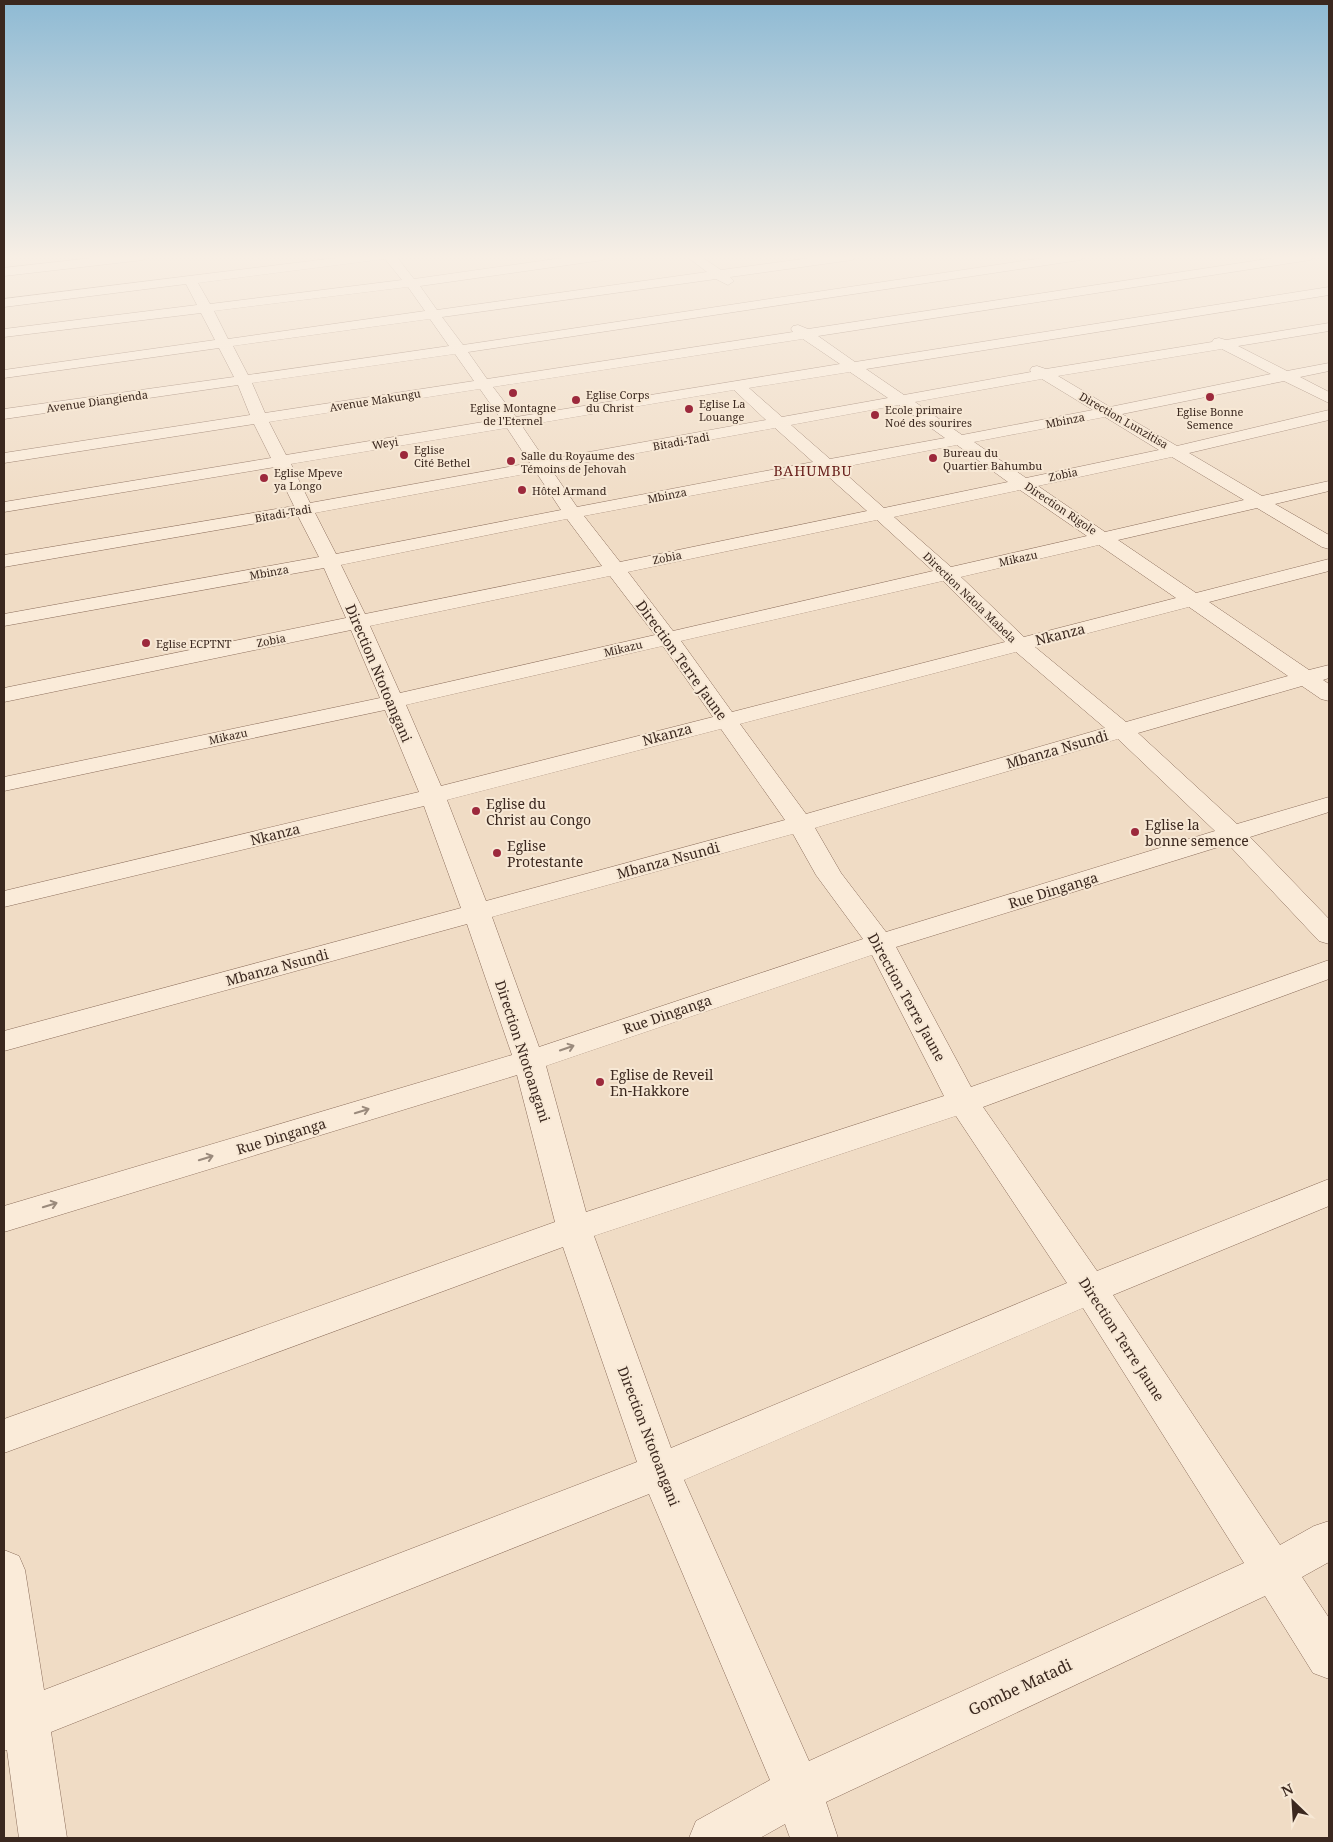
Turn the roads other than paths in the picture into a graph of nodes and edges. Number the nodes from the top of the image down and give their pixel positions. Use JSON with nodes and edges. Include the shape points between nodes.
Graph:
{"nodes":[{"id":1,"x":240,"y":342,"type":"edge"},
{"id":2,"x":453,"y":342,"type":"edge"},
{"id":3,"x":506,"y":342,"type":"edge"},
{"id":4,"x":760,"y":342,"type":"edge"},
{"id":5,"x":817,"y":342,"type":"edge"},
{"id":6,"x":987,"y":342,"type":"edge"},
{"id":7,"x":1010,"y":342,"type":"edge"},
{"id":8,"x":1229,"y":342,"type":"edge"},
{"id":9,"x":1222,"y":343,"type":"junction"},
{"id":10,"x":225,"y":344,"type":"junction"},
{"id":11,"x":992,"y":345,"type":"junction"},
{"id":12,"x":458,"y":349,"type":"junction"},
{"id":13,"x":853,"y":367,"type":"junction"},
{"id":14,"x":1329,"y":367,"type":"edge"},
{"id":15,"x":4,"y":374,"type":"edge"},
{"id":16,"x":1044,"y":374,"type":"junction"},
{"id":17,"x":1288,"y":376,"type":"junction"},
{"id":18,"x":243,"y":380,"type":"junction"},
{"id":19,"x":481,"y":383,"type":"junction"},
{"id":20,"x":737,"y":386,"type":"junction"},
{"id":21,"x":1329,"y":398,"type":"edge"},
{"id":22,"x":904,"y":401,"type":"junction"},
{"id":23,"x":1108,"y":412,"type":"junction"},
{"id":24,"x":4,"y":414,"type":"edge"},
{"id":25,"x":1329,"y":415,"type":"edge"},
{"id":26,"x":260,"y":419,"type":"junction"},
{"id":27,"x":511,"y":422,"type":"junction"},
{"id":28,"x":780,"y":424,"type":"junction"},
{"id":29,"x":960,"y":440,"type":"junction"},
{"id":30,"x":1176,"y":451,"type":"junction"},
{"id":31,"x":4,"y":458,"type":"edge"},
{"id":32,"x":280,"y":461,"type":"junction"},
{"id":33,"x":827,"y":465,"type":"junction"},
{"id":34,"x":542,"y":466,"type":"junction"},
{"id":35,"x":1024,"y":483,"type":"junction"},
{"id":36,"x":1329,"y":486,"type":"edge"},
{"id":37,"x":1261,"y":502,"type":"junction"},
{"id":38,"x":4,"y":507,"type":"edge"},
{"id":39,"x":306,"y":509,"type":"junction"},
{"id":40,"x":572,"y":513,"type":"junction"},
{"id":41,"x":881,"y":514,"type":"junction"},
{"id":42,"x":1105,"y":539,"type":"junction"},
{"id":43,"x":1329,"y":543,"type":"edge"},
{"id":44,"x":4,"y":561,"type":"edge"},
{"id":45,"x":330,"y":561,"type":"junction"},
{"id":46,"x":1329,"y":564,"type":"edge"},
{"id":47,"x":614,"y":567,"type":"junction"},
{"id":48,"x":946,"y":574,"type":"junction"},
{"id":49,"x":1192,"y":600,"type":"junction"},
{"id":50,"x":4,"y":620,"type":"edge"},
{"id":51,"x":359,"y":622,"type":"junction"},
{"id":52,"x":668,"y":638,"type":"junction"},
{"id":53,"x":1020,"y":645,"type":"junction"},
{"id":54,"x":1317,"y":674,"type":"edge"},
{"id":55,"x":1329,"y":694,"type":"edge"},
{"id":56,"x":4,"y":695,"type":"edge"},
{"id":57,"x":391,"y":702,"type":"junction"},
{"id":58,"x":725,"y":719,"type":"junction"},
{"id":59,"x":1121,"y":730,"type":"junction"},
{"id":60,"x":4,"y":784,"type":"edge"},
{"id":61,"x":433,"y":796,"type":"junction"},
{"id":62,"x":1329,"y":804,"type":"edge"},
{"id":63,"x":800,"y":824,"type":"junction"},
{"id":64,"x":1233,"y":834,"type":"junction"},
{"id":65,"x":4,"y":899,"type":"edge"},
{"id":66,"x":477,"y":913,"type":"junction"},
{"id":67,"x":1329,"y":935,"type":"edge"},
{"id":68,"x":880,"y":943,"type":"junction"},
{"id":69,"x":1329,"y":969,"type":"edge"},
{"id":70,"x":4,"y":1041,"type":"edge"},
{"id":71,"x":529,"y":1061,"type":"junction"},
{"id":72,"x":964,"y":1102,"type":"junction"},
{"id":73,"x":1329,"y":1192,"type":"edge"},
{"id":74,"x":4,"y":1220,"type":"edge"},
{"id":75,"x":574,"y":1229,"type":"junction"},
{"id":76,"x":1090,"y":1289,"type":"junction"},
{"id":77,"x":4,"y":1436,"type":"edge"},
{"id":78,"x":660,"y":1471,"type":"junction"},
{"id":79,"x":1329,"y":1540,"type":"edge"},
{"id":80,"x":4,"y":1570,"type":"edge"},
{"id":81,"x":1273,"y":1571,"type":"junction"},
{"id":82,"x":1329,"y":1658,"type":"edge"},
{"id":83,"x":14,"y":1724,"type":"edge"},
{"id":84,"x":798,"y":1790,"type":"junction"},
{"id":85,"x":43,"y":1838,"type":"edge"},
{"id":86,"x":713,"y":1838,"type":"edge"},
{"id":87,"x":814,"y":1838,"type":"edge"}],
"edges":[{"from":1,"to":10,"type":"street"},
{"from":2,"to":12,"type":"street","name":"Direction Terre Jaune"},
{"from":3,"to":12,"type":"street","name":"Avenue Diangienda"},
{"from":4,"to":19,"type":"street","name":"Avenue Makungu"},
{"from":5,"to":13,"type":"street","name":"Direction Rigole"},
{"from":6,"to":11,"type":"street","name":"Direction Lunzitisa"},
{"from":7,"to":11,"type":"street","name":"Weyi"},
{"from":8,"to":9,"type":"street","name":"Bitadi-Tadi"},
{"from":9,"to":16,"type":"street","name":"Bitadi-Tadi"},
{"from":9,"to":17,"type":"street"},
{"from":10,"to":15,"type":"street"},
{"from":10,"to":18,"type":"street","name":"Direction Ntotoangani"},
{"from":11,"to":13,"type":"street","name":"Weyi"},
{"from":11,"to":16,"type":"street","name":"Direction Lunzitisa"},
{"from":12,"to":18,"type":"street","name":"Avenue Diangienda"},
{"from":12,"to":19,"type":"street","name":"Direction Terre Jaune"},
{"from":13,"to":20,"type":"street","name":"Weyi"},
{"from":13,"to":22,"type":"street","name":"Direction Rigole"},
{"from":14,"to":17,"type":"street","name":"Mbinza"},
{"from":16,"to":22,"type":"street","name":"Bitadi-Tadi"},
{"from":16,"to":23,"type":"street","name":"Direction Lunzitisa"},
{"from":17,"to":21,"type":"street"},
{"from":17,"to":23,"type":"street","name":"Mbinza"},
{"from":18,"to":24,"type":"street","name":"Avenue Diangienda"},
{"from":18,"to":26,"type":"street","name":"Direction Ntotoangani"},
{"from":19,"to":26,"type":"street","name":"Avenue Makungu"},
{"from":19,"to":27,"type":"street","name":"Direction Terre Jaune"},
{"from":20,"to":27,"type":"street","name":"Weyi"},
{"from":20,"to":28,"type":"street","name":"Direction Ndola Mabela"},
{"from":22,"to":28,"type":"street","name":"Bitadi-Tadi"},
{"from":22,"to":29,"type":"street","name":"Direction Rigole"},
{"from":23,"to":29,"type":"street","name":"Mbinza"},
{"from":23,"to":30,"type":"street","name":"Direction Lunzitisa"},
{"from":25,"to":30,"type":"street","name":"Zobia"},
{"from":26,"to":31,"type":"street","name":"Avenue Makungu"},
{"from":26,"to":32,"type":"street","name":"Direction Ntotoangani"},
{"from":27,"to":32,"type":"street","name":"Weyi"},
{"from":27,"to":34,"type":"street","name":"Direction Terre Jaune"},
{"from":28,"to":33,"type":"street","name":"Direction Ndola Mabela"},
{"from":28,"to":34,"type":"street","name":"Bitadi-Tadi"},
{"from":29,"to":33,"type":"street","name":"Mbinza"},
{"from":29,"to":35,"type":"street","name":"Direction Rigole"},
{"from":30,"to":35,"type":"street","name":"Zobia"},
{"from":30,"to":37,"type":"street","name":"Direction Lunzitisa"},
{"from":32,"to":38,"type":"street","name":"Weyi"},
{"from":32,"to":39,"type":"street","name":"Direction Ntotoangani"},
{"from":33,"to":40,"type":"street","name":"Mbinza"},
{"from":33,"to":41,"type":"street","name":"Direction Ndola Mabela"},
{"from":34,"to":39,"type":"street","name":"Bitadi-Tadi"},
{"from":34,"to":40,"type":"street","name":"Direction Terre Jaune"},
{"from":35,"to":41,"type":"street","name":"Zobia"},
{"from":35,"to":42,"type":"street","name":"Direction Rigole"},
{"from":36,"to":37,"type":"street","name":"Mikazu"},
{"from":37,"to":42,"type":"street","name":"Mikazu"},
{"from":37,"to":43,"type":"street","name":"Direction Lunzitisa"},
{"from":39,"to":44,"type":"street","name":"Bitadi-Tadi"},
{"from":39,"to":45,"type":"street","name":"Direction Ntotoangani"},
{"from":40,"to":45,"type":"street","name":"Mbinza"},
{"from":40,"to":47,"type":"street","name":"Direction Terre Jaune"},
{"from":41,"to":47,"type":"street","name":"Zobia"},
{"from":41,"to":48,"type":"street","name":"Direction Ndola Mabela"},
{"from":42,"to":48,"type":"street","name":"Mikazu"},
{"from":42,"to":49,"type":"street","name":"Direction Rigole"},
{"from":45,"to":50,"type":"street","name":"Mbinza"},
{"from":45,"to":51,"type":"street","name":"Direction Ntotoangani"},
{"from":46,"to":49,"type":"street","name":"Nkanza"},
{"from":47,"to":51,"type":"street","name":"Zobia"},
{"from":47,"to":52,"type":"street","name":"Direction Terre Jaune"},
{"from":48,"to":52,"type":"street","name":"Mikazu"},
{"from":48,"to":53,"type":"street","name":"Direction Ndola Mabela"},
{"from":49,"to":53,"type":"street","name":"Nkanza"},
{"from":49,"to":54,"type":"street","name":"Direction Rigole"},
{"from":51,"to":56,"type":"street","name":"Zobia"},
{"from":51,"to":57,"type":"street","name":"Direction Ntotoangani"},
{"from":52,"to":57,"type":"street","name":"Mikazu"},
{"from":52,"to":58,"type":"street","name":"Direction Terre Jaune"},
{"from":53,"to":58,"type":"street","name":"Nkanza"},
{"from":53,"to":59,"type":"street","name":"Direction Ndola Mabela"},
{"from":54,"to":55,"type":"street","name":"Direction Rigole"},
{"from":54,"to":59,"type":"street","name":"Mbanza Nsundi"},
{"from":57,"to":60,"type":"street","name":"Mikazu"},
{"from":57,"to":61,"type":"street","name":"Direction Ntotoangani"},
{"from":58,"to":61,"type":"street","name":"Nkanza"},
{"from":58,"to":63,"type":"street","name":"Direction Terre Jaune"},
{"from":59,"to":63,"type":"street","name":"Mbanza Nsundi"},
{"from":59,"to":64,"type":"street","name":"Direction Ndola Mabela"},
{"from":61,"to":65,"type":"street","name":"Nkanza"},
{"from":61,"to":66,"type":"street","name":"Direction Ntotoangani"},
{"from":62,"to":64,"type":"street","name":"Rue Dinganga"},
{"from":63,"to":66,"type":"street","name":"Mbanza Nsundi"},
{"from":63,"to":68,"type":"street","name":"Direction Terre Jaune","via":[[829,875]]},
{"from":64,"to":67,"type":"street","name":"Direction Ndola Mabela"},
{"from":64,"to":68,"type":"street","name":"Rue Dinganga"},
{"from":66,"to":70,"type":"street","name":"Mbanza Nsundi"},
{"from":66,"to":71,"type":"street","name":"Direction Ntotoangani"},
{"from":71,"to":68,"type":"street","name":"Rue Dinganga","one_way":true},
{"from":68,"to":72,"type":"street","name":"Direction Terre Jaune"},
{"from":69,"to":72,"type":"street"},
{"from":74,"to":71,"type":"street","name":"Rue Dinganga","one_way":true},
{"from":71,"to":75,"type":"street","name":"Direction Ntotoangani"},
{"from":72,"to":75,"type":"street"},
{"from":72,"to":76,"type":"street","name":"Direction Terre Jaune"},
{"from":73,"to":76,"type":"street"},
{"from":75,"to":77,"type":"street"},
{"from":75,"to":78,"type":"street","name":"Direction Ntotoangani"},
{"from":76,"to":78,"type":"street"},
{"from":76,"to":81,"type":"street","name":"Direction Terre Jaune"},
{"from":78,"to":83,"type":"street"},
{"from":78,"to":84,"type":"street","name":"Direction Ntotoangani"},
{"from":79,"to":81,"type":"street","name":"Gombe Matadi"},
{"from":80,"to":83,"type":"street"},
{"from":81,"to":82,"type":"street","name":"Direction Terre Jaune"},
{"from":81,"to":84,"type":"street","name":"Gombe Matadi"},
{"from":83,"to":85,"type":"street"},
{"from":84,"to":86,"type":"street","name":"Gombe Matadi"},
{"from":84,"to":87,"type":"street","name":"Direction Ntotoangani"}]}
